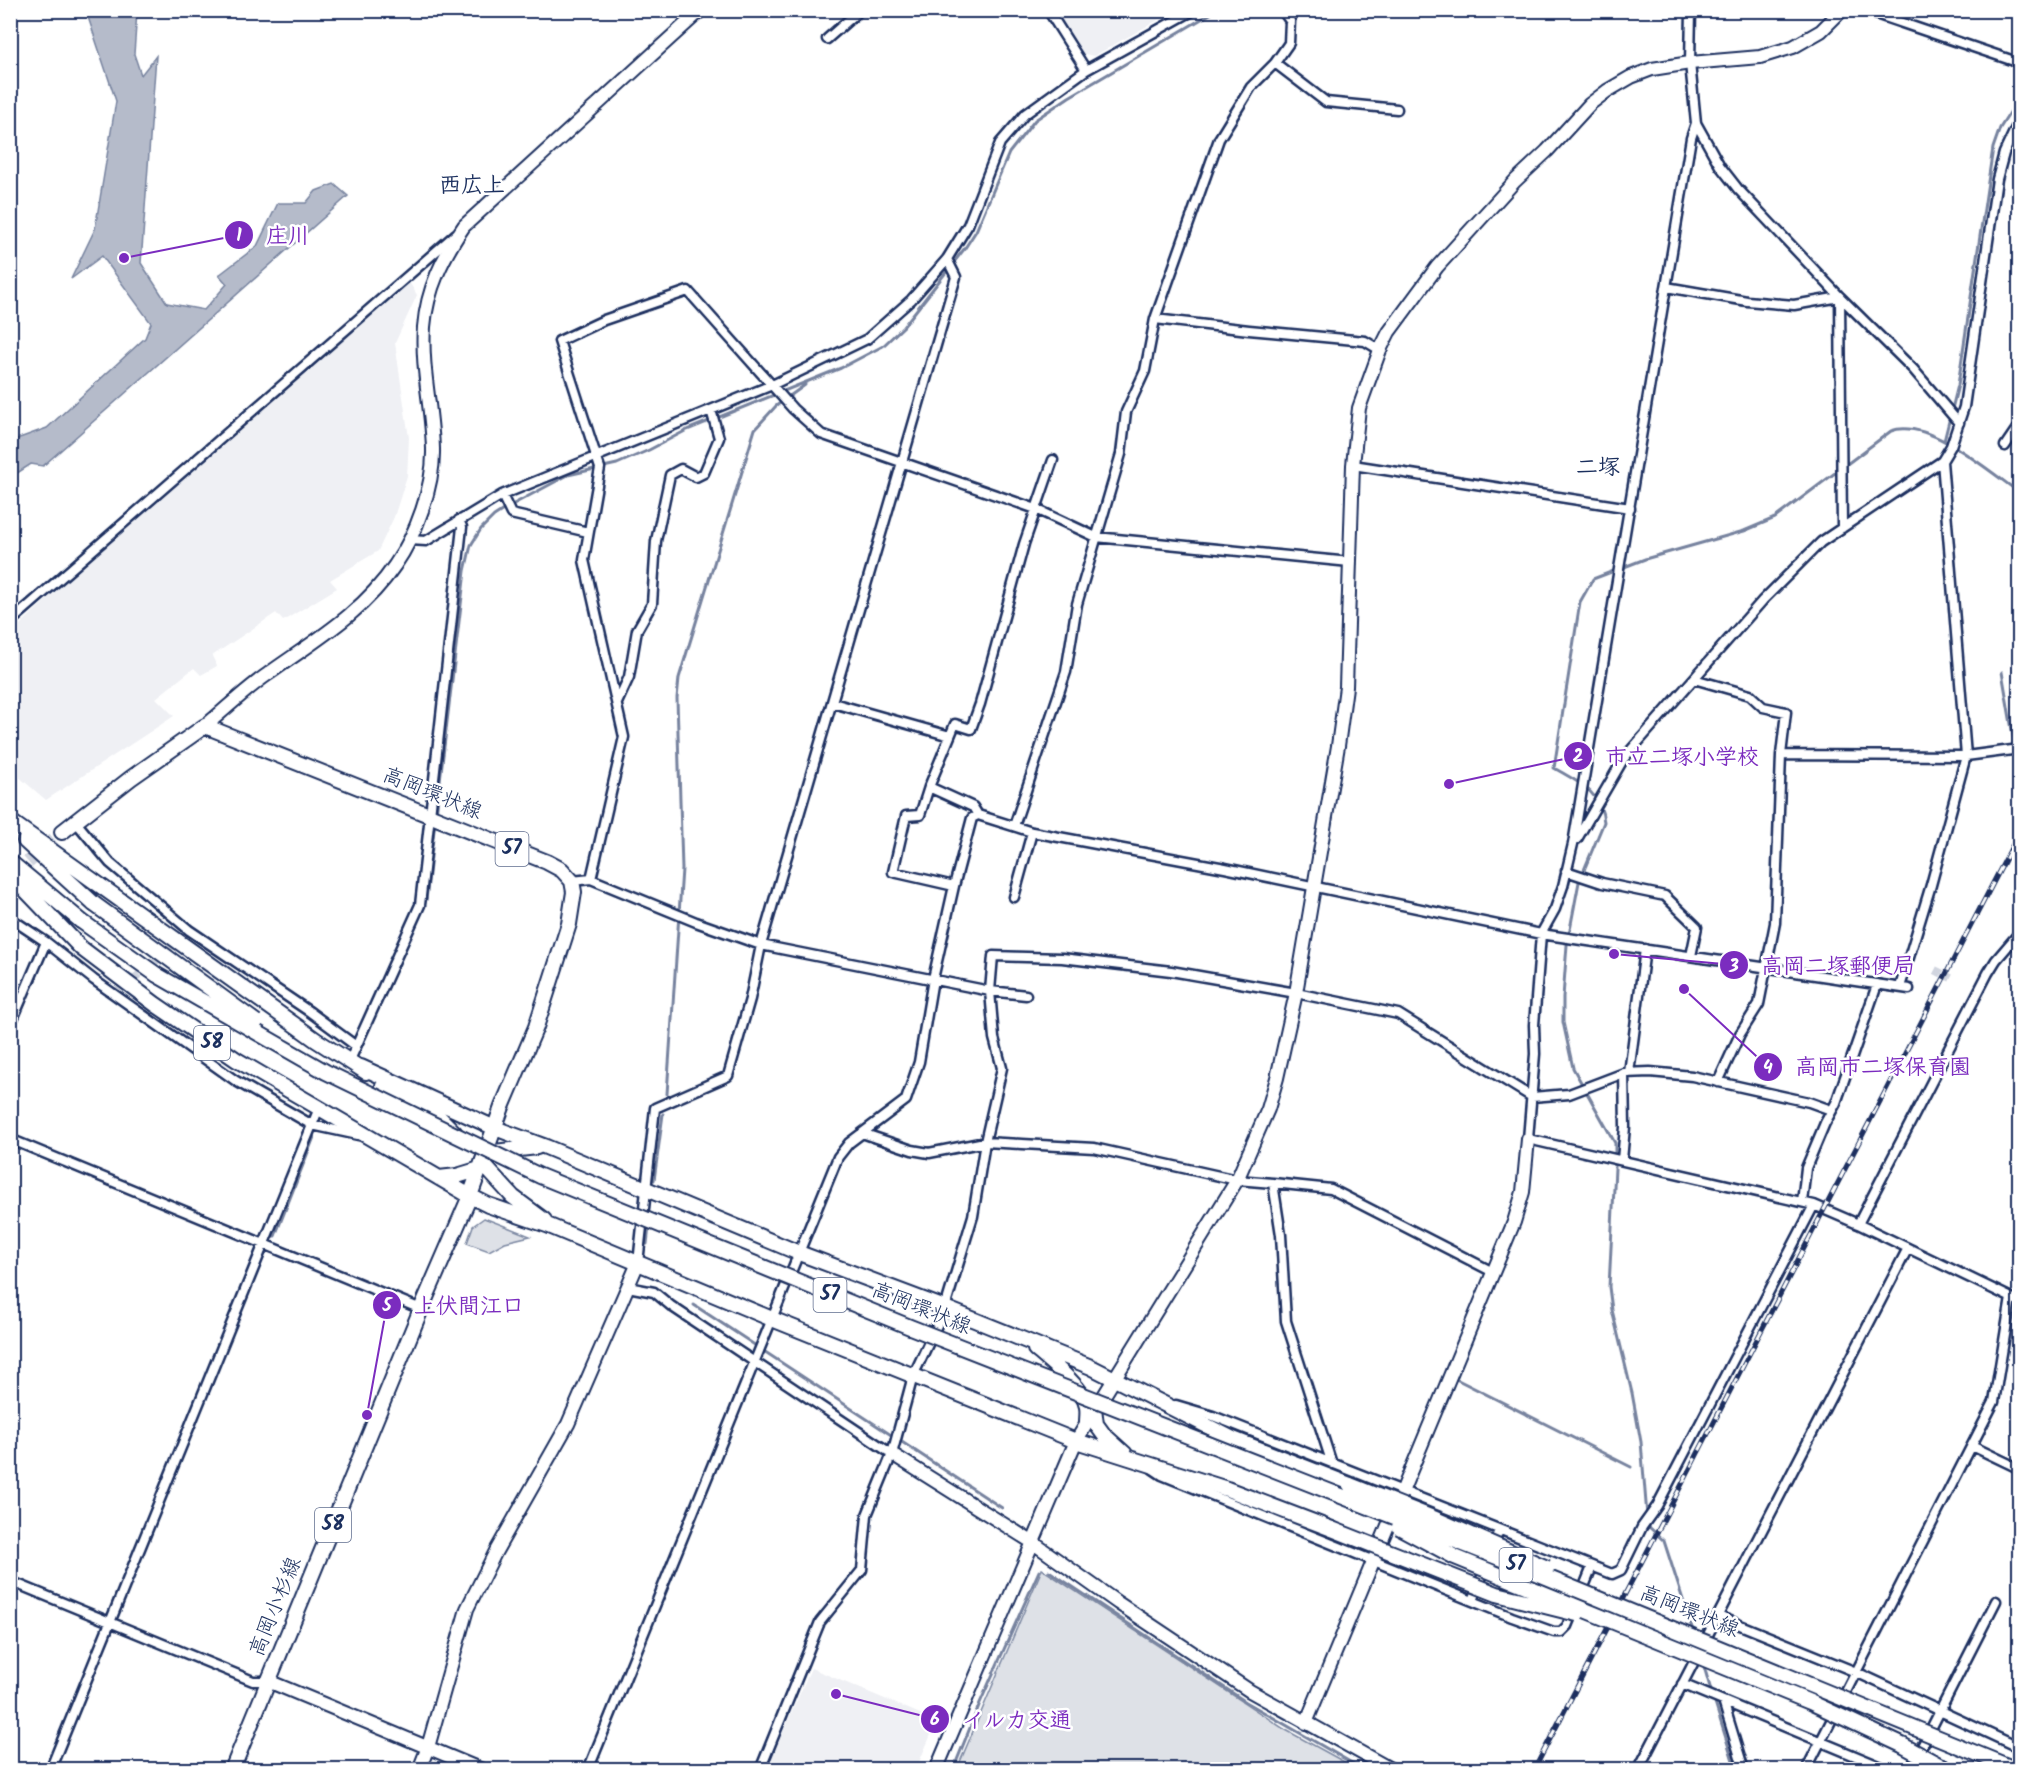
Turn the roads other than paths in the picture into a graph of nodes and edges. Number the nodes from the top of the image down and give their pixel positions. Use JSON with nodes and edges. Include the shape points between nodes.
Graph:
{"nodes":[{"id":1,"x":701,"y":10,"type":"edge"},
{"id":2,"x":860,"y":10,"type":"edge"},
{"id":3,"x":1048,"y":10,"type":"edge"},
{"id":4,"x":1194,"y":10,"type":"edge"},
{"id":5,"x":1282,"y":10,"type":"edge"},
{"id":6,"x":1691,"y":10,"type":"edge"},
{"id":7,"x":1842,"y":10,"type":"edge"},
{"id":8,"x":1864,"y":10,"type":"edge"},
{"id":9,"x":827,"y":39,"type":"dead end"},
{"id":10,"x":1275,"y":63,"type":"junction"},
{"id":11,"x":1690,"y":63,"type":"junction"},
{"id":12,"x":2019,"y":63,"type":"edge"},
{"id":13,"x":1086,"y":70,"type":"junction"},
{"id":14,"x":1397,"y":110,"type":"dead end"},
{"id":15,"x":2019,"y":119,"type":"edge"},
{"id":16,"x":1696,"y":123,"type":"junction"},
{"id":17,"x":464,"y":226,"type":"junction"},
{"id":18,"x":947,"y":259,"type":"junction"},
{"id":19,"x":1666,"y":287,"type":"junction"},
{"id":20,"x":1840,"y":297,"type":"junction"},
{"id":21,"x":1155,"y":319,"type":"junction"},
{"id":22,"x":1380,"y":350,"type":"junction"},
{"id":23,"x":772,"y":384,"type":"junction"},
{"id":24,"x":711,"y":410,"type":"junction"},
{"id":25,"x":1959,"y":423,"type":"junction"},
{"id":26,"x":2019,"y":424,"type":"edge"},
{"id":27,"x":2005,"y":446,"type":"dead end"},
{"id":28,"x":596,"y":457,"type":"junction"},
{"id":29,"x":1053,"y":460,"type":"dead end"},
{"id":30,"x":1942,"y":461,"type":"junction"},
{"id":31,"x":903,"y":463,"type":"junction"},
{"id":32,"x":1353,"y":465,"type":"junction"},
{"id":33,"x":502,"y":495,"type":"junction"},
{"id":34,"x":1630,"y":508,"type":"junction"},
{"id":35,"x":1036,"y":509,"type":"junction"},
{"id":36,"x":459,"y":520,"type":"junction"},
{"id":37,"x":1842,"y":528,"type":"junction"},
{"id":38,"x":588,"y":532,"type":"junction"},
{"id":39,"x":1096,"y":537,"type":"junction"},
{"id":40,"x":410,"y":540,"type":"junction"},
{"id":41,"x":1350,"y":562,"type":"junction"},
{"id":42,"x":10,"y":622,"type":"edge"},
{"id":43,"x":1694,"y":679,"type":"junction"},
{"id":44,"x":833,"y":703,"type":"junction"},
{"id":45,"x":617,"y":704,"type":"junction"},
{"id":46,"x":205,"y":726,"type":"junction"},
{"id":47,"x":950,"y":736,"type":"junction"},
{"id":48,"x":2019,"y":749,"type":"edge"},
{"id":49,"x":1782,"y":755,"type":"junction"},
{"id":50,"x":1966,"y":756,"type":"junction"},
{"id":51,"x":929,"y":787,"type":"junction"},
{"id":52,"x":978,"y":815,"type":"junction"},
{"id":53,"x":431,"y":817,"type":"junction"},
{"id":54,"x":10,"y":821,"type":"edge"},
{"id":55,"x":75,"y":821,"type":"junction"},
{"id":56,"x":1014,"y":826,"type":"junction"},
{"id":57,"x":10,"y":828,"type":"edge"},
{"id":58,"x":62,"y":832,"type":"tunnel mouth"},
{"id":59,"x":1032,"y":832,"type":"junction"},
{"id":60,"x":1573,"y":844,"type":"junction"},
{"id":61,"x":10,"y":862,"type":"edge"},
{"id":62,"x":1566,"y":871,"type":"junction"},
{"id":63,"x":10,"y":874,"type":"edge"},
{"id":64,"x":591,"y":879,"type":"junction"},
{"id":65,"x":572,"y":881,"type":"junction"},
{"id":66,"x":954,"y":886,"type":"junction"},
{"id":67,"x":1314,"y":886,"type":"junction"},
{"id":68,"x":1014,"y":897,"type":"dead end"},
{"id":69,"x":10,"y":918,"type":"edge"},
{"id":70,"x":2019,"y":932,"type":"edge"},
{"id":71,"x":1541,"y":934,"type":"junction"},
{"id":72,"x":46,"y":942,"type":"junction"},
{"id":73,"x":761,"y":945,"type":"junction"},
{"id":74,"x":1645,"y":949,"type":"junction"},
{"id":75,"x":1691,"y":956,"type":"junction"},
{"id":76,"x":1766,"y":968,"type":"junction"},
{"id":77,"x":933,"y":979,"type":"junction"},
{"id":78,"x":1877,"y":985,"type":"junction"},
{"id":79,"x":990,"y":991,"type":"junction"},
{"id":80,"x":1296,"y":993,"type":"junction"},
{"id":81,"x":1026,"y":994,"type":"dead end"},
{"id":82,"x":10,"y":1026,"type":"edge"},
{"id":83,"x":356,"y":1046,"type":"junction"},
{"id":84,"x":356,"y":1064,"type":"junction"},
{"id":85,"x":326,"y":1072,"type":"junction"},
{"id":86,"x":1627,"y":1073,"type":"junction"},
{"id":87,"x":1718,"y":1082,"type":"junction"},
{"id":88,"x":1532,"y":1097,"type":"junction"},
{"id":89,"x":319,"y":1108,"type":"junction"},
{"id":90,"x":1832,"y":1110,"type":"junction"},
{"id":91,"x":312,"y":1125,"type":"junction"},
{"id":92,"x":495,"y":1128,"type":"junction"},
{"id":93,"x":862,"y":1133,"type":"junction"},
{"id":94,"x":371,"y":1138,"type":"junction"},
{"id":95,"x":10,"y":1139,"type":"edge"},
{"id":96,"x":1528,"y":1139,"type":"junction"},
{"id":97,"x":985,"y":1142,"type":"junction"},
{"id":98,"x":546,"y":1147,"type":"junction"},
{"id":99,"x":483,"y":1161,"type":"junction"},
{"id":100,"x":1622,"y":1161,"type":"junction"},
{"id":101,"x":439,"y":1178,"type":"junction"},
{"id":102,"x":1237,"y":1179,"type":"junction"},
{"id":103,"x":1273,"y":1183,"type":"junction"},
{"id":104,"x":646,"y":1190,"type":"junction"},
{"id":105,"x":470,"y":1196,"type":"junction"},
{"id":106,"x":1802,"y":1202,"type":"junction"},
{"id":107,"x":1814,"y":1205,"type":"junction"},
{"id":108,"x":1858,"y":1224,"type":"junction"},
{"id":109,"x":556,"y":1229,"type":"junction"},
{"id":110,"x":263,"y":1242,"type":"junction"},
{"id":111,"x":1908,"y":1248,"type":"junction"},
{"id":112,"x":799,"y":1253,"type":"junction"},
{"id":113,"x":638,"y":1263,"type":"junction"},
{"id":114,"x":1493,"y":1272,"type":"junction"},
{"id":115,"x":628,"y":1287,"type":"junction"},
{"id":116,"x":2011,"y":1298,"type":"junction"},
{"id":117,"x":2019,"y":1302,"type":"edge"},
{"id":118,"x":422,"y":1308,"type":"junction"},
{"id":119,"x":945,"y":1308,"type":"junction"},
{"id":120,"x":772,"y":1319,"type":"junction"},
{"id":121,"x":1024,"y":1340,"type":"junction"},
{"id":122,"x":756,"y":1362,"type":"junction"},
{"id":123,"x":913,"y":1376,"type":"junction"},
{"id":124,"x":1112,"y":1379,"type":"junction"},
{"id":125,"x":1157,"y":1399,"type":"junction"},
{"id":126,"x":1094,"y":1408,"type":"junction"},
{"id":127,"x":1087,"y":1422,"type":"junction"},
{"id":128,"x":1076,"y":1441,"type":"junction"},
{"id":129,"x":1972,"y":1446,"type":"junction"},
{"id":130,"x":892,"y":1454,"type":"junction"},
{"id":131,"x":1135,"y":1459,"type":"junction"},
{"id":132,"x":1332,"y":1464,"type":"junction"},
{"id":133,"x":2019,"y":1469,"type":"edge"},
{"id":134,"x":1347,"y":1491,"type":"junction"},
{"id":135,"x":1402,"y":1491,"type":"junction"},
{"id":136,"x":1499,"y":1530,"type":"junction"},
{"id":137,"x":1032,"y":1542,"type":"junction"},
{"id":138,"x":1374,"y":1560,"type":"junction"},
{"id":139,"x":1592,"y":1567,"type":"junction"},
{"id":140,"x":10,"y":1581,"type":"edge"},
{"id":141,"x":1473,"y":1601,"type":"junction"},
{"id":142,"x":1996,"y":1601,"type":"dead end"},
{"id":143,"x":1718,"y":1616,"type":"junction"},
{"id":144,"x":110,"y":1622,"type":"junction"},
{"id":145,"x":1620,"y":1624,"type":"junction"},
{"id":146,"x":1856,"y":1672,"type":"junction"},
{"id":147,"x":268,"y":1682,"type":"junction"},
{"id":148,"x":1682,"y":1684,"type":"junction"},
{"id":149,"x":1723,"y":1701,"type":"junction"},
{"id":150,"x":1940,"y":1711,"type":"junction"},
{"id":151,"x":1306,"y":1723,"type":"junction"},
{"id":152,"x":1820,"y":1740,"type":"junction"},
{"id":153,"x":428,"y":1747,"type":"junction"},
{"id":154,"x":2019,"y":1748,"type":"edge"},
{"id":155,"x":50,"y":1770,"type":"edge"},
{"id":156,"x":232,"y":1770,"type":"edge"},
{"id":157,"x":419,"y":1770,"type":"edge"},
{"id":158,"x":482,"y":1770,"type":"edge"},
{"id":159,"x":588,"y":1770,"type":"edge"},
{"id":160,"x":760,"y":1770,"type":"edge"},
{"id":161,"x":936,"y":1770,"type":"edge"},
{"id":162,"x":1392,"y":1770,"type":"edge"},
{"id":163,"x":1638,"y":1770,"type":"edge"},
{"id":164,"x":1744,"y":1770,"type":"edge"},
{"id":165,"x":1806,"y":1770,"type":"edge"},
{"id":166,"x":1889,"y":1770,"type":"edge"},
{"id":167,"x":1910,"y":1770,"type":"edge"},
{"id":168,"x":1948,"y":1770,"type":"edge"},
{"id":169,"x":2017,"y":1770,"type":"edge"}],
"edges":[{"from":1,"to":17,"type":"street"},
{"from":2,"to":9,"type":"street"},
{"from":3,"to":13,"type":"street"},
{"from":4,"to":13,"type":"street"},
{"from":5,"to":10,"type":"street","via":[[1290,21],[1289,43]]},
{"from":6,"to":11,"type":"street"},
{"from":7,"to":11,"type":"street","via":[[1821,31],[1793,47],[1760,57]]},
{"from":8,"to":12,"type":"street"},
{"from":10,"to":14,"type":"street","via":[[1326,102]]},
{"from":10,"to":21,"type":"street","via":[[1251,87],[1219,139]]},
{"from":11,"to":16,"type":"street"},
{"from":11,"to":22,"type":"street","via":[[1631,77],[1590,104],[1437,267],[1407,305]]},
{"from":13,"to":18,"type":"street","via":[[1025,114],[1000,143],[968,225]]},
{"from":15,"to":25,"type":"street","via":[[1997,179]]},
{"from":16,"to":19,"type":"street"},
{"from":16,"to":20,"type":"street","via":[[1738,189]]},
{"from":17,"to":40,"type":"street","via":[[446,254],[428,301],[424,349],[433,452],[421,514]]},
{"from":17,"to":42,"type":"street"},
{"from":18,"to":23,"type":"street","via":[[867,339]]},
{"from":18,"to":31,"type":"street","via":[[956,277]]},
{"from":19,"to":20,"type":"street","via":[[1794,305]]},
{"from":19,"to":34,"type":"street"},
{"from":20,"to":25,"type":"street","via":[[1913,369]]},
{"from":20,"to":37,"type":"street"},
{"from":21,"to":22,"type":"street","via":[[1365,341]]},
{"from":21,"to":39,"type":"street","via":[[1145,370],[1126,412],[1121,454]]},
{"from":22,"to":32,"type":"street","via":[[1359,408]]},
{"from":23,"to":24,"type":"street"},
{"from":23,"to":28,"type":"street","via":[[687,291],[604,320],[559,341]]},
{"from":23,"to":31,"type":"street","via":[[793,410],[821,434]]},
{"from":24,"to":28,"type":"street"},
{"from":24,"to":45,"type":"street","via":[[719,438],[704,473],[696,477],[681,469],[670,475],[656,541],[652,604],[638,630],[629,677]]},
{"from":25,"to":30,"type":"street"},
{"from":26,"to":27,"type":"street"},
{"from":28,"to":33,"type":"street"},
{"from":28,"to":38,"type":"street","via":[[600,468]]},
{"from":29,"to":35,"type":"street"},
{"from":30,"to":37,"type":"street"},
{"from":30,"to":50,"type":"street"},
{"from":31,"to":35,"type":"street"},
{"from":31,"to":44,"type":"street"},
{"from":32,"to":34,"type":"street"},
{"from":32,"to":41,"type":"street"},
{"from":33,"to":36,"type":"street"},
{"from":33,"to":38,"type":"street","via":[[511,514]]},
{"from":34,"to":60,"type":"street"},
{"from":35,"to":39,"type":"street"},
{"from":35,"to":47,"type":"street","via":[[981,704],[971,729],[955,724]]},
{"from":36,"to":40,"type":"street","via":[[426,541]]},
{"from":36,"to":53,"type":"street","via":[[462,526]]},
{"from":37,"to":43,"type":"street","via":[[1807,554]]},
{"from":38,"to":45,"type":"street","via":[[584,560]]},
{"from":39,"to":41,"type":"street"},
{"from":39,"to":56,"type":"street","via":[[1077,604],[1066,672]]},
{"from":40,"to":46,"type":"street","via":[[376,591],[354,612],[265,675]]},
{"from":41,"to":67,"type":"street","via":[[1346,687]]},
{"from":43,"to":49,"type":"street","via":[[1750,695],[1763,707],[1786,712]]},
{"from":43,"to":60,"type":"street","via":[[1624,758]]},
{"from":44,"to":47,"type":"street"},
{"from":44,"to":73,"type":"street"},
{"from":45,"to":64,"type":"street","via":[[624,737]]},
{"from":46,"to":53,"type":"main road","name":"高岡環状線","number":"57"},
{"from":46,"to":55,"type":"main road"},
{"from":47,"to":51,"type":"street"},
{"from":48,"to":50,"type":"street"},
{"from":49,"to":50,"type":"street"},
{"from":49,"to":76,"type":"street","via":[[1775,923]]},
{"from":50,"to":78,"type":"street","via":[[1905,988]]},
{"from":51,"to":52,"type":"street","via":[[973,807]]},
{"from":51,"to":66,"type":"street","via":[[920,814],[906,816],[893,872]]},
{"from":52,"to":56,"type":"street"},
{"from":52,"to":66,"type":"street","via":[[972,818]]},
{"from":53,"to":65,"type":"main road","name":"高岡環状線","number":"57","via":[[547,862]]},
{"from":53,"to":83,"type":"street","via":[[420,905]]},
{"from":54,"to":84,"type":"main road","via":[[316,1040]]},
{"from":55,"to":58,"type":"main road"},
{"from":55,"to":83,"type":"street","via":[[110,863],[189,930]]},
{"from":56,"to":59,"type":"street"},
{"from":57,"to":85,"type":"main road","name":"高岡環状線","number":"57","bridge":true,"via":[[94,904]]},
{"from":59,"to":67,"type":"street"},
{"from":59,"to":68,"type":"street"},
{"from":60,"to":62,"type":"street"},
{"from":61,"to":85,"type":"main road","name":"高岡環状線","number":"57","bridge":true,"via":[[81,921],[157,975]]},
{"from":62,"to":71,"type":"street","via":[[1555,909]]},
{"from":62,"to":75,"type":"street","via":[[1665,896],[1697,927]]},
{"from":63,"to":89,"type":"main road","number":"58","via":[[81,948],[146,998],[237,1060]]},
{"from":64,"to":65,"type":"street"},
{"from":64,"to":73,"type":"street"},
{"from":65,"to":92,"type":"main road","via":[[569,924],[536,1027]]},
{"from":66,"to":77,"type":"street"},
{"from":67,"to":71,"type":"street"},
{"from":67,"to":80,"type":"street"},
{"from":69,"to":72,"type":"street"},
{"from":70,"to":108,"type":"street","via":[[1988,973]]},
{"from":71,"to":74,"type":"street"},
{"from":71,"to":88,"type":"street"},
{"from":72,"to":82,"type":"street"},
{"from":72,"to":91,"type":"street","via":[[236,1081]]},
{"from":73,"to":77,"type":"street"},
{"from":73,"to":104,"type":"street","via":[[728,1076],[654,1108]]},
{"from":74,"to":75,"type":"street"},
{"from":74,"to":86,"type":"street"},
{"from":75,"to":76,"type":"street"},
{"from":76,"to":78,"type":"street"},
{"from":76,"to":87,"type":"street","via":[[1759,1004]]},
{"from":77,"to":79,"type":"street"},
{"from":77,"to":93,"type":"street","via":[[919,1062],[906,1100]]},
{"from":78,"to":90,"type":"street"},
{"from":79,"to":80,"type":"street","via":[[993,956],[1062,958]]},
{"from":79,"to":81,"type":"street"},
{"from":79,"to":97,"type":"street","via":[[994,1038],[1002,1068]]},
{"from":80,"to":88,"type":"street","via":[[1398,1014]]},
{"from":80,"to":102,"type":"street","via":[[1268,1109]]},
{"from":83,"to":84,"type":"street"},
{"from":84,"to":92,"type":"main road"},
{"from":84,"to":99,"type":"main road","via":[[383,1086],[440,1118]]},
{"from":85,"to":134,"type":"main road","name":"高岡環状線","number":"57","bridge":true,"via":[[540,1176],[910,1328]]},
{"from":86,"to":87,"type":"street","via":[[1692,1076]]},
{"from":86,"to":88,"type":"street","via":[[1569,1094]]},
{"from":86,"to":100,"type":"street"},
{"from":87,"to":90,"type":"street"},
{"from":88,"to":96,"type":"street"},
{"from":89,"to":91,"type":"street"},
{"from":89,"to":94,"type":"main road","number":"58"},
{"from":90,"to":106,"type":"street","via":[[1806,1168]]},
{"from":91,"to":94,"type":"street"},
{"from":91,"to":110,"type":"street"},
{"from":92,"to":98,"type":"main road","number":"57"},
{"from":92,"to":99,"type":"main road"},
{"from":93,"to":97,"type":"street","via":[[929,1153]]},
{"from":93,"to":112,"type":"street","via":[[838,1157]]},
{"from":94,"to":101,"type":"main road","number":"58"},
{"from":95,"to":110,"type":"street"},
{"from":96,"to":100,"type":"street"},
{"from":96,"to":114,"type":"street","via":[[1523,1192]]},
{"from":97,"to":102,"type":"street","via":[[1094,1148]]},
{"from":97,"to":119,"type":"street","via":[[973,1216]]},
{"from":98,"to":99,"type":"main road","via":[[516,1148]]},
{"from":98,"to":104,"type":"main road","number":"57"},
{"from":99,"to":101,"type":"main road","via":[[457,1176]]},
{"from":99,"to":105,"type":"main road"},
{"from":99,"to":109,"type":"main road","via":[[513,1197]]},
{"from":100,"to":106,"type":"street"},
{"from":101,"to":105,"type":"main road","number":"58"},
{"from":102,"to":103,"type":"street"},
{"from":102,"to":124,"type":"street"},
{"from":103,"to":114,"type":"street","via":[[1331,1189]]},
{"from":103,"to":132,"type":"street","via":[[1281,1235],[1286,1321]]},
{"from":104,"to":112,"type":"main road","number":"57"},
{"from":104,"to":113,"type":"street"},
{"from":105,"to":109,"type":"main road","number":"57"},
{"from":105,"to":118,"type":"main road","name":"高岡小杉線","number":"58"},
{"from":106,"to":107,"type":"street"},
{"from":107,"to":108,"type":"street"},
{"from":107,"to":139,"type":"street","via":[[1621,1570],[1612,1574]]},
{"from":108,"to":111,"type":"street"},
{"from":109,"to":113,"type":"main road","number":"57"},
{"from":110,"to":118,"type":"street"},
{"from":110,"to":144,"type":"street"},
{"from":111,"to":116,"type":"street"},
{"from":111,"to":143,"type":"street"},
{"from":112,"to":119,"type":"main road","number":"57"},
{"from":112,"to":120,"type":"street"},
{"from":113,"to":115,"type":"street"},
{"from":113,"to":120,"type":"main road","number":"57"},
{"from":114,"to":135,"type":"street"},
{"from":115,"to":122,"type":"street","via":[[654,1292]]},
{"from":115,"to":153,"type":"street","via":[[568,1424],[467,1609]]},
{"from":116,"to":117,"type":"street"},
{"from":116,"to":129,"type":"street","via":[[1995,1402]]},
{"from":118,"to":147,"type":"main road","name":"高岡小杉線","number":"58"},
{"from":119,"to":121,"type":"main road","number":"57"},
{"from":119,"to":123,"type":"street"},
{"from":120,"to":122,"type":"street"},
{"from":120,"to":123,"type":"main road","number":"57"},
{"from":121,"to":124,"type":"main road","number":"57"},
{"from":121,"to":127,"type":"main road","via":[[1077,1390],[1087,1407]]},
{"from":122,"to":130,"type":"street"},
{"from":122,"to":159,"type":"street"},
{"from":123,"to":128,"type":"main road","number":"57"},
{"from":123,"to":130,"type":"street"},
{"from":124,"to":125,"type":"main road","number":"57"},
{"from":124,"to":126,"type":"street"},
{"from":125,"to":132,"type":"street","via":[[1213,1416]]},
{"from":125,"to":134,"type":"main road","number":"57"},
{"from":126,"to":127,"type":"street"},
{"from":126,"to":131,"type":"main road","via":[[1100,1429]]},
{"from":127,"to":128,"type":"street"},
{"from":128,"to":131,"type":"main road","number":"57"},
{"from":128,"to":137,"type":"street"},
{"from":129,"to":133,"type":"street"},
{"from":129,"to":146,"type":"street"},
{"from":130,"to":137,"type":"street"},
{"from":130,"to":160,"type":"street","via":[[867,1515],[862,1570],[820,1622]]},
{"from":131,"to":138,"type":"street","via":[[1162,1475]]},
{"from":131,"to":145,"type":"main road","number":"57","bridge":true,"via":[[1227,1489],[1497,1594]]},
{"from":132,"to":135,"type":"street"},
{"from":134,"to":145,"type":"main road","name":"高岡環状線","number":"57","bridge":true,"via":[[1455,1557]]},
{"from":134,"to":169,"type":"main road","name":"高岡環状線","number":"57","bridge":true},
{"from":135,"to":136,"type":"street"},
{"from":135,"to":138,"type":"street"},
{"from":136,"to":139,"type":"street"},
{"from":136,"to":141,"type":"street"},
{"from":137,"to":151,"type":"street","via":[[1250,1691]]},
{"from":137,"to":161,"type":"street"},
{"from":138,"to":141,"type":"street"},
{"from":138,"to":151,"type":"street"},
{"from":139,"to":141,"type":"street","via":[[1561,1632]]},
{"from":140,"to":144,"type":"street"},
{"from":142,"to":150,"type":"street"},
{"from":143,"to":146,"type":"street"},
{"from":143,"to":148,"type":"street"},
{"from":144,"to":147,"type":"street","via":[[254,1681]]},
{"from":144,"to":155,"type":"street"},
{"from":145,"to":168,"type":"main road","name":"高岡環状線","number":"57","bridge":true,"via":[[1810,1702]]},
{"from":146,"to":150,"type":"street"},
{"from":146,"to":152,"type":"street"},
{"from":147,"to":153,"type":"street"},
{"from":147,"to":156,"type":"main road","name":"高岡小杉線","number":"58"},
{"from":148,"to":149,"type":"street"},
{"from":148,"to":163,"type":"street"},
{"from":149,"to":152,"type":"street"},
{"from":149,"to":164,"type":"street"},
{"from":150,"to":154,"type":"street"},
{"from":150,"to":167,"type":"street"},
{"from":151,"to":162,"type":"street"},
{"from":152,"to":165,"type":"street"},
{"from":152,"to":166,"type":"street"},
{"from":153,"to":157,"type":"street"},
{"from":153,"to":158,"type":"street"}]}
